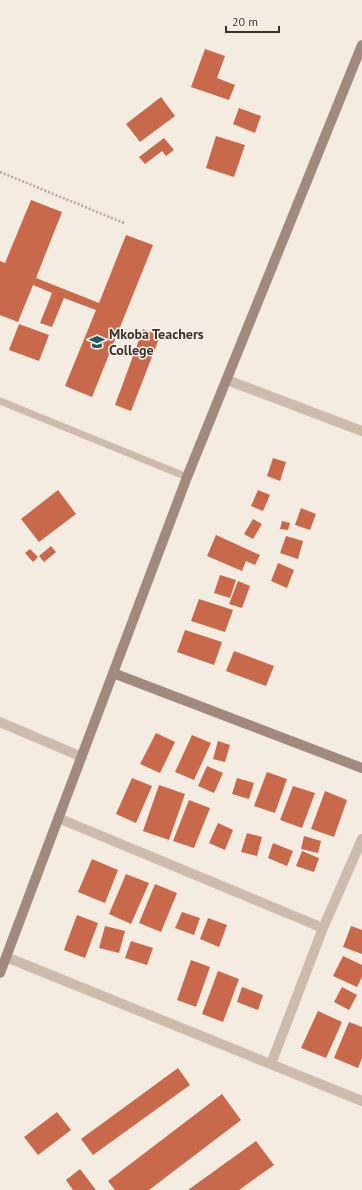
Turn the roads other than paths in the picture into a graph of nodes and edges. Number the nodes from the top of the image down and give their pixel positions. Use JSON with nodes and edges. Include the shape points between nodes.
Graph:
{"nodes":[{"id":1,"x":362,"y":45,"type":"edge"},
{"id":2,"x":227,"y":380,"type":"junction"},
{"id":3,"x":0,"y":401,"type":"edge"},
{"id":4,"x":362,"y":431,"type":"edge"},
{"id":5,"x":187,"y":477,"type":"junction"},
{"id":6,"x":113,"y":673,"type":"junction"},
{"id":7,"x":0,"y":722,"type":"edge"},
{"id":8,"x":82,"y":757,"type":"junction"},
{"id":9,"x":362,"y":768,"type":"edge"},
{"id":10,"x":58,"y":818,"type":"junction"},
{"id":11,"x":362,"y":839,"type":"edge"},
{"id":12,"x":323,"y":928,"type":"junction"},
{"id":13,"x":6,"y":957,"type":"junction"},
{"id":14,"x":0,"y":973,"type":"edge"},
{"id":15,"x":271,"y":1064,"type":"junction"},
{"id":16,"x":362,"y":1101,"type":"edge"}],
"edges":[{"from":1,"to":2,"type":"street"},
{"from":2,"to":4,"type":"street"},
{"from":2,"to":5,"type":"street"},
{"from":3,"to":5,"type":"lane"},
{"from":5,"to":6,"type":"street"},
{"from":6,"to":8,"type":"street"},
{"from":6,"to":9,"type":"street"},
{"from":7,"to":8,"type":"street"},
{"from":8,"to":10,"type":"street"},
{"from":10,"to":12,"type":"street"},
{"from":10,"to":13,"type":"street"},
{"from":11,"to":12,"type":"street"},
{"from":12,"to":15,"type":"street"},
{"from":13,"to":14,"type":"street"},
{"from":13,"to":15,"type":"street"},
{"from":15,"to":16,"type":"street"}]}
